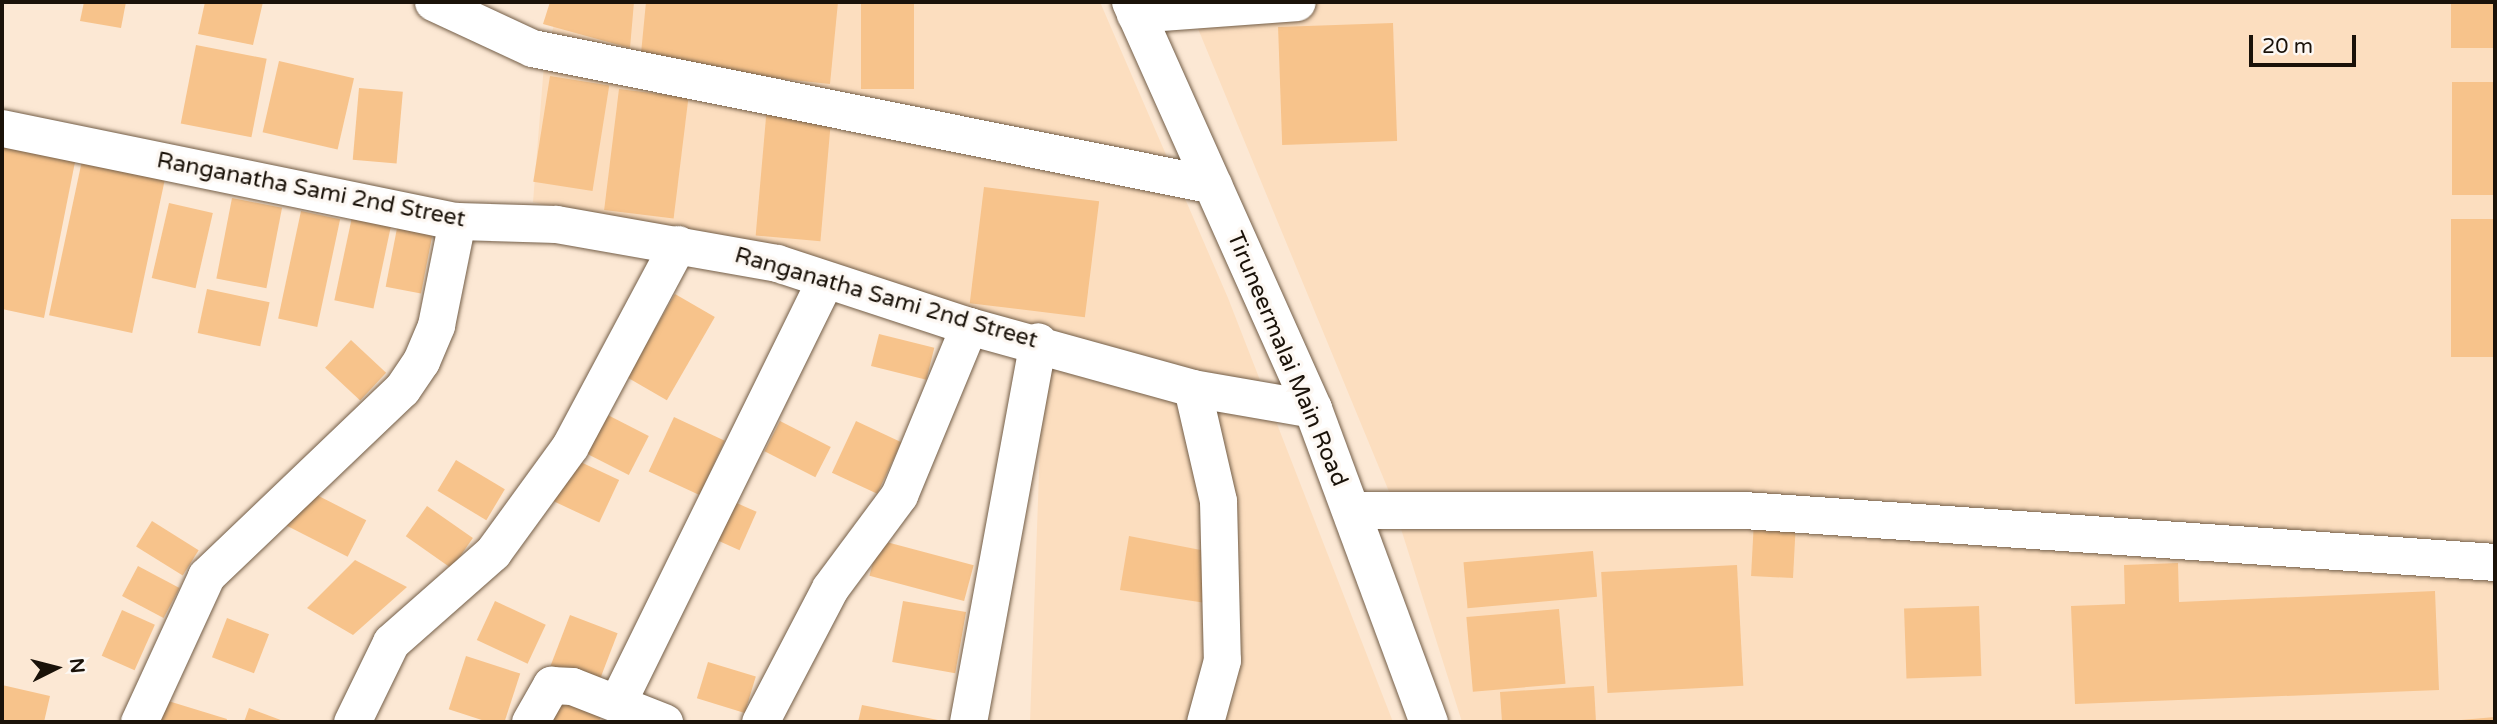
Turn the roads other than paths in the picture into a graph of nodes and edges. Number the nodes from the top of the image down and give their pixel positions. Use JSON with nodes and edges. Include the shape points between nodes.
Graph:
{"nodes":[{"id":1,"x":433,"y":2,"type":"edge"},
{"id":2,"x":1297,"y":2,"type":"edge"},
{"id":3,"x":1133,"y":8,"type":"edge"},
{"id":4,"x":2,"y":128,"type":"edge"},
{"id":5,"x":1213,"y":185,"type":"junction"},
{"id":6,"x":457,"y":221,"type":"junction"},
{"id":7,"x":678,"y":244,"type":"junction"},
{"id":8,"x":825,"y":280,"type":"junction"},
{"id":9,"x":969,"y":326,"type":"junction"},
{"id":10,"x":1038,"y":341,"type":"junction"},
{"id":11,"x":1192,"y":388,"type":"junction"},
{"id":12,"x":1312,"y":409,"type":"junction"},
{"id":13,"x":1350,"y":510,"type":"junction"},
{"id":14,"x":2495,"y":562,"type":"edge"},
{"id":15,"x":617,"y":703,"type":"junction"},
{"id":16,"x":139,"y":722,"type":"edge"},
{"id":17,"x":352,"y":722,"type":"edge"},
{"id":18,"x":530,"y":722,"type":"edge"},
{"id":19,"x":664,"y":722,"type":"edge"},
{"id":20,"x":760,"y":722,"type":"edge"},
{"id":21,"x":968,"y":722,"type":"edge"},
{"id":22,"x":1205,"y":722,"type":"edge"},
{"id":23,"x":1429,"y":722,"type":"edge"}],
"edges":[{"from":1,"to":5,"type":"street","via":[[532,48]]},
{"from":2,"to":3,"type":"street"},
{"from":3,"to":5,"type":"main road","name":"Tiruneermalai Main Road"},
{"from":4,"to":6,"type":"street","name":"Ranganatha Sami 2nd Street"},
{"from":5,"to":12,"type":"main road","name":"Tiruneermalai Main Road"},
{"from":6,"to":7,"type":"street","name":"Ranganatha Sami 2nd Street","via":[[556,224]]},
{"from":6,"to":16,"type":"street","via":[[436,325],[421,361],[402,388],[206,576]]},
{"from":7,"to":8,"type":"street","name":"Ranganatha Sami 2nd Street","via":[[777,263]]},
{"from":7,"to":17,"type":"street","via":[[570,446],[493,552],[391,642]]},
{"from":8,"to":9,"type":"street","name":"Ranganatha Sami 2nd Street"},
{"from":8,"to":15,"type":"street"},
{"from":9,"to":10,"type":"street","name":"Ranganatha Sami 2nd Street"},
{"from":9,"to":20,"type":"street","via":[[899,495],[830,588]]},
{"from":10,"to":11,"type":"street","name":"Ranganatha Sami 2nd Street"},
{"from":10,"to":21,"type":"street"},
{"from":11,"to":12,"type":"street","name":"Ranganatha Sami 2nd Street"},
{"from":11,"to":22,"type":"street","via":[[1218,501],[1222,660]]},
{"from":12,"to":13,"type":"main road","name":"Tiruneermalai Main Road"},
{"from":13,"to":14,"type":"street","via":[[1744,510]]},
{"from":13,"to":23,"type":"main road","name":"Tiruneermalai Main Road"},
{"from":15,"to":18,"type":"street","via":[[551,685]]},
{"from":15,"to":19,"type":"street"}]}
